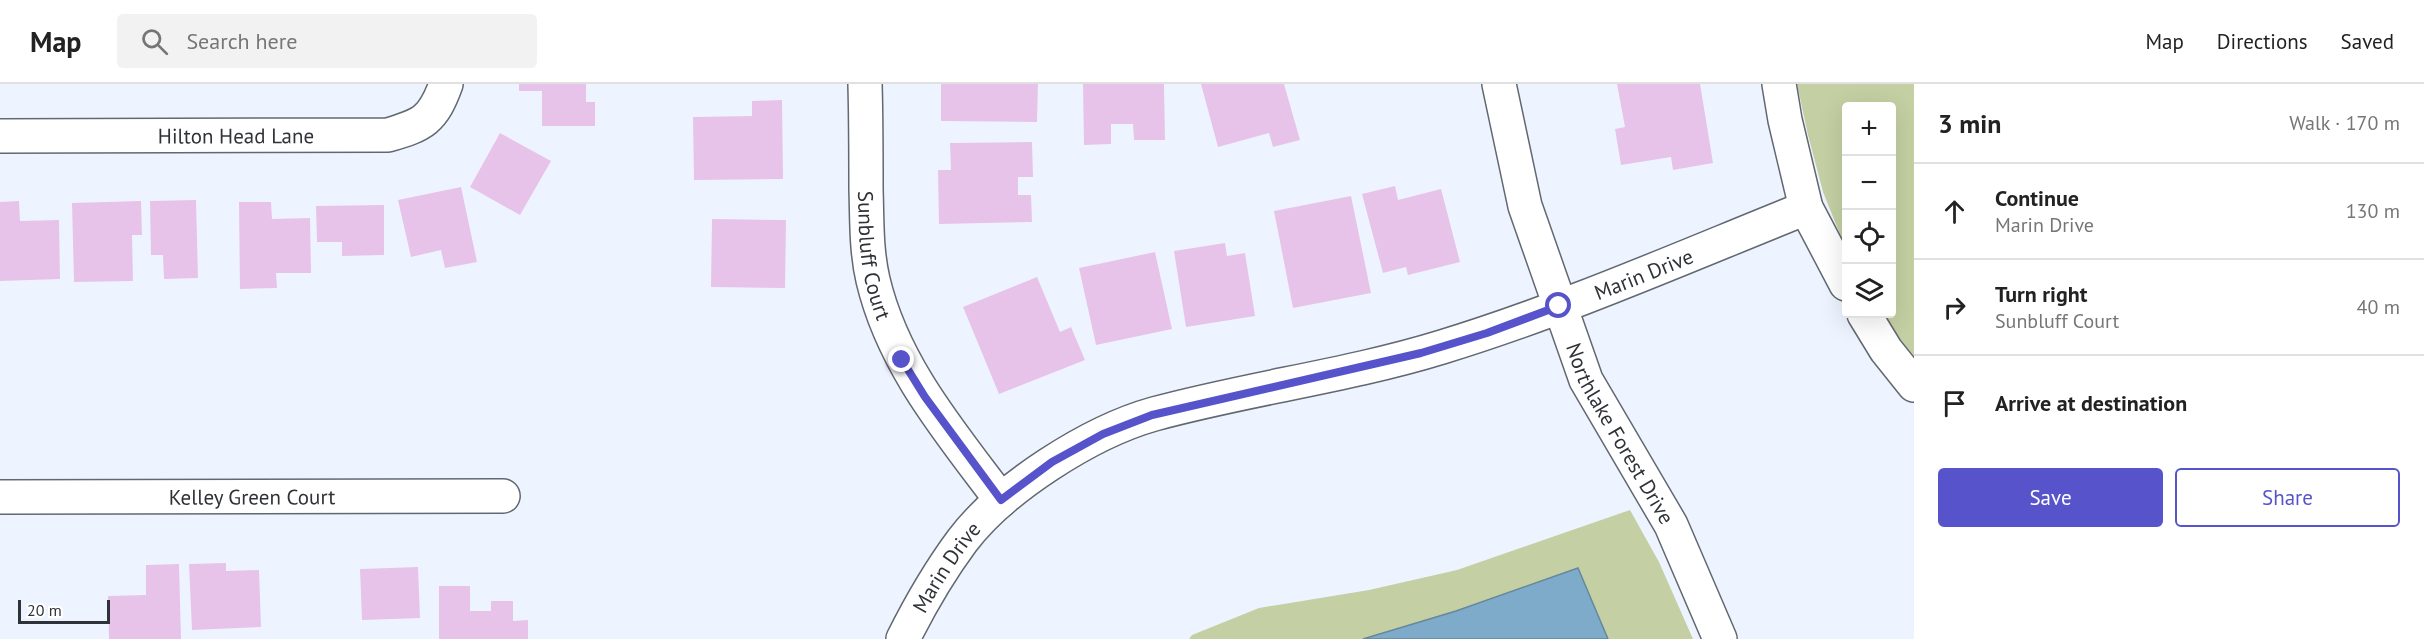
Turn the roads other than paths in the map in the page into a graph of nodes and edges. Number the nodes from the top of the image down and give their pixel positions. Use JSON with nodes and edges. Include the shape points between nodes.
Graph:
{"nodes":[{"id":1,"x":446,"y":84,"type":"edge"},
{"id":2,"x":865,"y":84,"type":"edge"},
{"id":3,"x":1499,"y":84,"type":"edge"},
{"id":4,"x":1779,"y":84,"type":"edge"},
{"id":5,"x":0,"y":136,"type":"edge"},
{"id":6,"x":1806,"y":208,"type":"junction"},
{"id":7,"x":1842,"y":276,"type":"edge"},
{"id":8,"x":1559,"y":306,"type":"junction"},
{"id":9,"x":1866,"y":318,"type":"edge"},
{"id":10,"x":1914,"y":386,"type":"edge"},
{"id":11,"x":503,"y":496,"type":"dead end"},
{"id":12,"x":0,"y":497,"type":"edge"},
{"id":13,"x":1001,"y":500,"type":"junction"},
{"id":14,"x":903,"y":639,"type":"edge"},
{"id":15,"x":1720,"y":639,"type":"edge"}],
"edges":[{"from":1,"to":5,"type":"street","name":"Hilton Head Lane","via":[[438,105],[418,126],[388,135]]},
{"from":2,"to":13,"type":"street","name":"Sunbluff Court","via":[[867,242],[885,320],[902,360],[925,397]]},
{"from":3,"to":8,"type":"street","name":"Northlake Forest Drive","via":[[1525,206]]},
{"from":4,"to":6,"type":"street"},
{"from":6,"to":7,"type":"street"},
{"from":6,"to":8,"type":"street","name":"Marin Drive"},
{"from":8,"to":13,"type":"street","name":"Marin Drive","via":[[1421,353],[1152,415],[1103,434],[1052,462]]},
{"from":8,"to":15,"type":"street","name":"Northlake Forest Drive","via":[[1586,380],[1671,525]]},
{"from":9,"to":10,"type":"street"},
{"from":11,"to":12,"type":"street","name":"Kelley Green Court"},
{"from":13,"to":14,"type":"street","name":"Marin Drive","via":[[963,540],[925,596]]}]}
